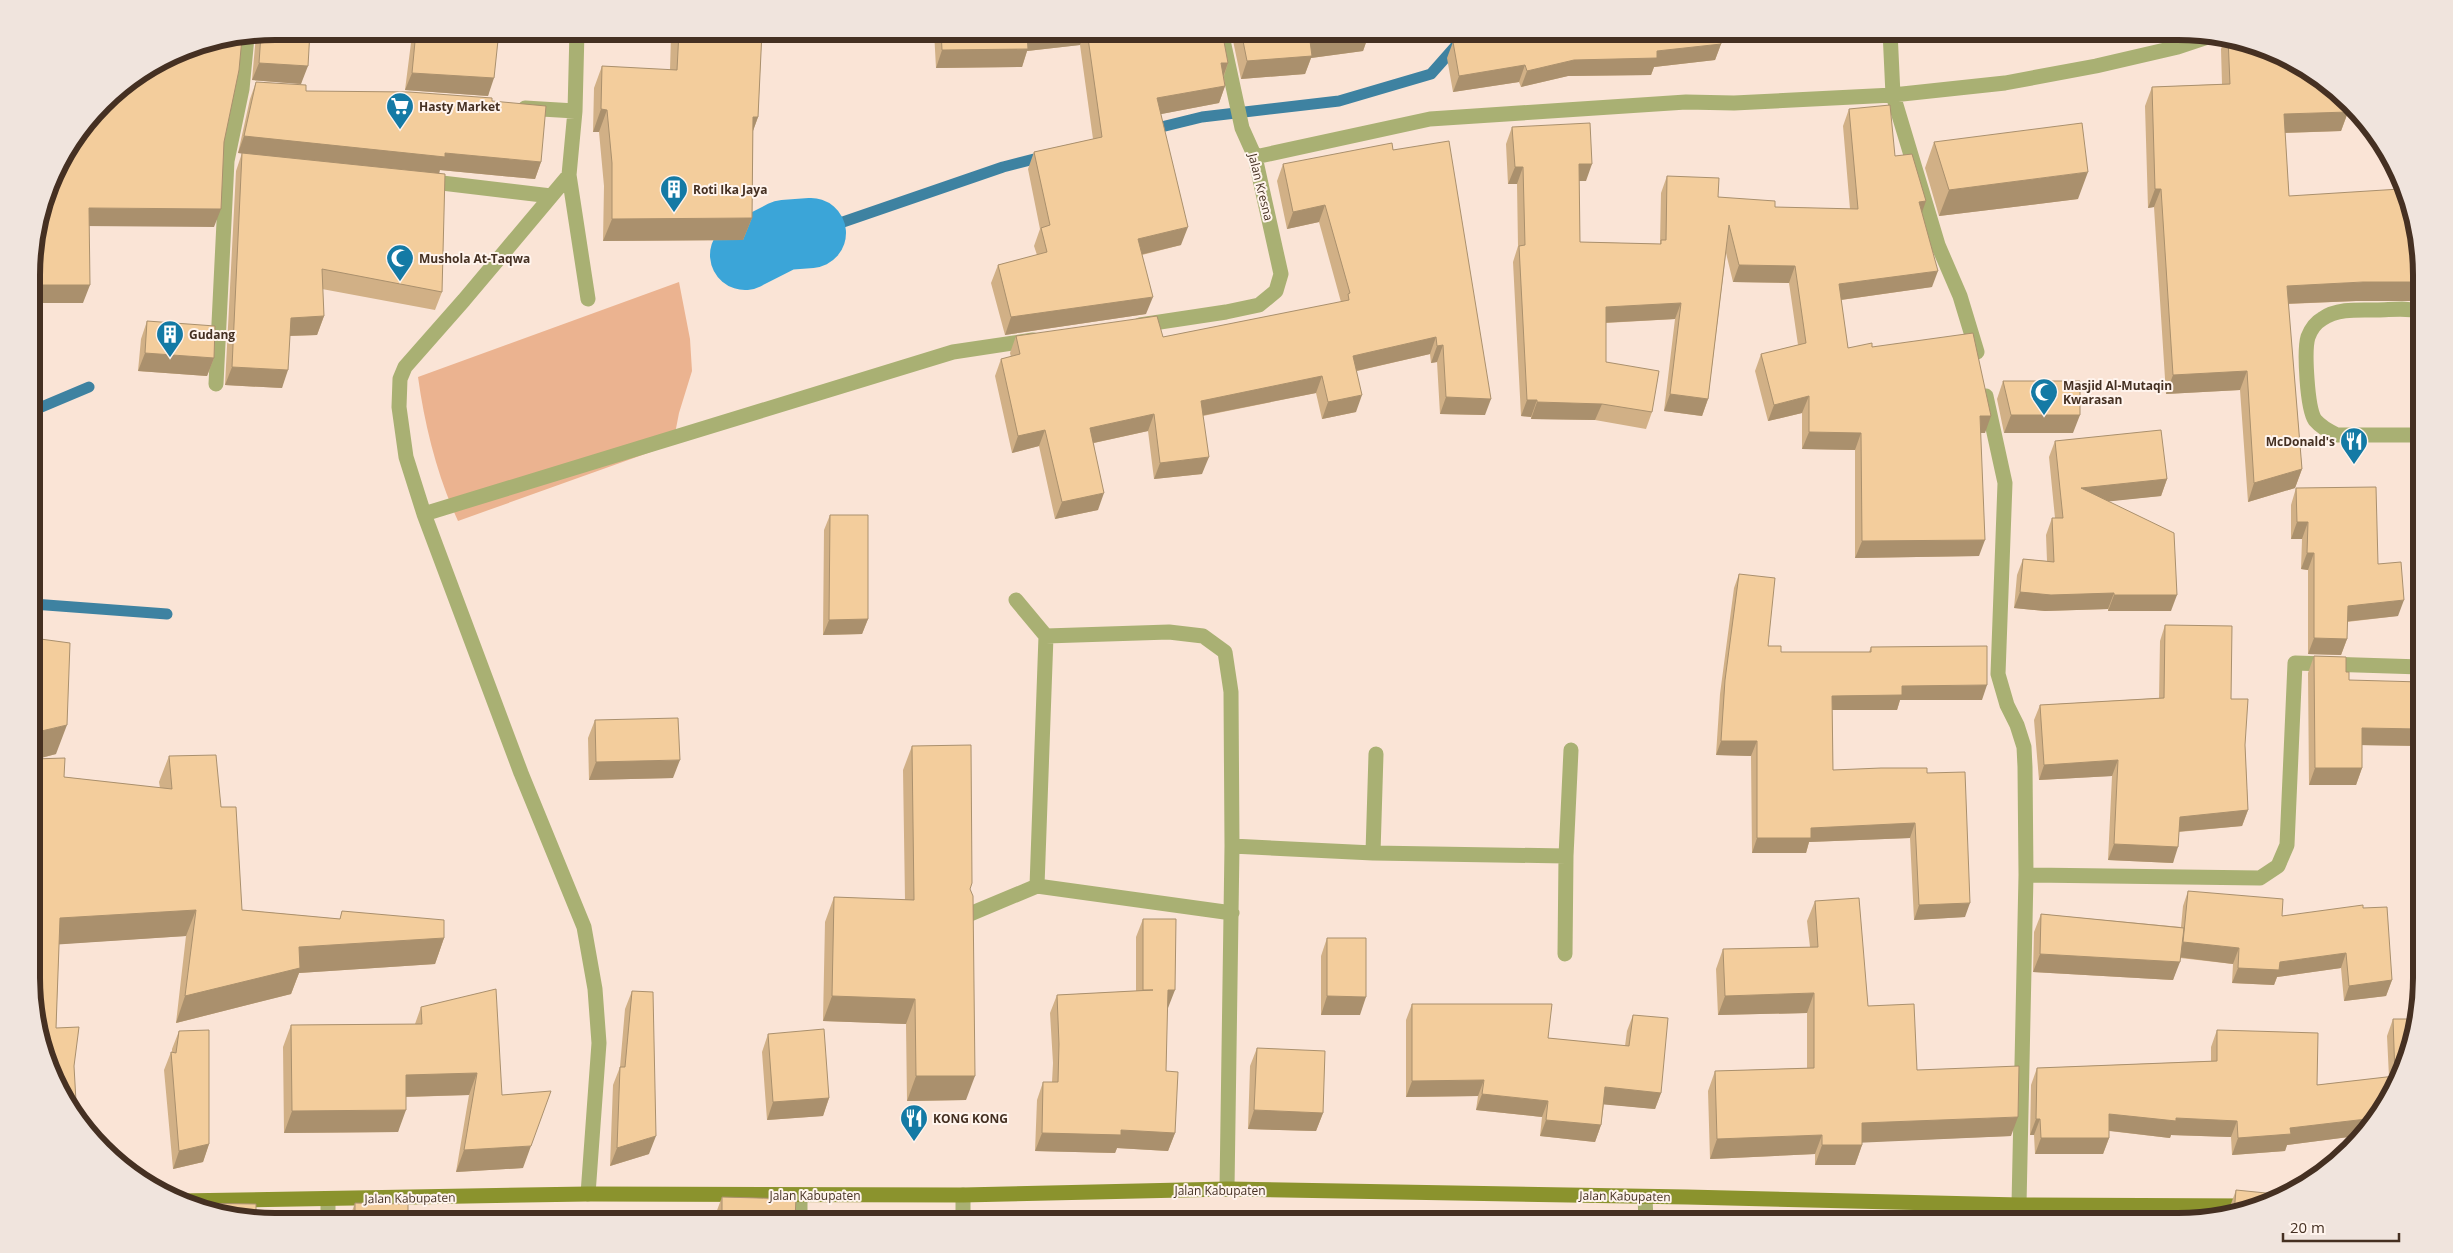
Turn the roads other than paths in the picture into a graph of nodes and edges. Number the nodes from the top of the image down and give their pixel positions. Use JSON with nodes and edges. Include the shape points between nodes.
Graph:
{"nodes":[{"id":1,"x":578,"y":40,"type":"edge"},
{"id":2,"x":1223,"y":40,"type":"edge"},
{"id":3,"x":1890,"y":40,"type":"edge"},
{"id":4,"x":2196,"y":41,"type":"edge"},
{"id":5,"x":247,"y":42,"type":"edge"},
{"id":6,"x":242,"y":89,"type":"junction"},
{"id":7,"x":262,"y":90,"type":"edge"},
{"id":8,"x":1893,"y":95,"type":"junction"},
{"id":9,"x":506,"y":106,"type":"edge"},
{"id":10,"x":575,"y":111,"type":"junction"},
{"id":11,"x":1255,"y":157,"type":"junction"},
{"id":12,"x":227,"y":161,"type":"junction"},
{"id":13,"x":246,"y":163,"type":"edge"},
{"id":14,"x":569,"y":175,"type":"junction"},
{"id":15,"x":408,"y":179,"type":"edge"},
{"id":16,"x":551,"y":196,"type":"junction"},
{"id":17,"x":588,"y":299,"type":"dead end"},
{"id":18,"x":2413,"y":312,"type":"edge"},
{"id":19,"x":1129,"y":326,"type":"edge"},
{"id":20,"x":1050,"y":338,"type":"edge"},
{"id":21,"x":216,"y":384,"type":"dead end"},
{"id":22,"x":2413,"y":435,"type":"edge"},
{"id":23,"x":424,"y":514,"type":"junction"},
{"id":24,"x":1016,"y":600,"type":"dead end"},
{"id":25,"x":1046,"y":636,"type":"junction"},
{"id":26,"x":2413,"y":667,"type":"edge"},
{"id":27,"x":1571,"y":750,"type":"dead end"},
{"id":28,"x":1376,"y":754,"type":"dead end"},
{"id":29,"x":1232,"y":846,"type":"junction"},
{"id":30,"x":1373,"y":854,"type":"junction"},
{"id":31,"x":1566,"y":856,"type":"junction"},
{"id":32,"x":2026,"y":875,"type":"junction"},
{"id":33,"x":1037,"y":886,"type":"junction"},
{"id":34,"x":1232,"y":912,"type":"junction"},
{"id":35,"x":970,"y":914,"type":"edge"},
{"id":36,"x":1565,"y":954,"type":"dead end"},
{"id":37,"x":1226,"y":1189,"type":"junction"},
{"id":38,"x":588,"y":1194,"type":"junction"},
{"id":39,"x":800,"y":1195,"type":"junction"},
{"id":40,"x":963,"y":1195,"type":"junction"},
{"id":41,"x":1645,"y":1197,"type":"junction"},
{"id":42,"x":328,"y":1199,"type":"junction"},
{"id":43,"x":198,"y":1201,"type":"edge"},
{"id":44,"x":2019,"y":1205,"type":"junction"},
{"id":45,"x":2146,"y":1205,"type":"junction"},
{"id":46,"x":2235,"y":1206,"type":"edge"},
{"id":47,"x":328,"y":1213,"type":"edge"},
{"id":48,"x":800,"y":1213,"type":"edge"},
{"id":49,"x":963,"y":1213,"type":"edge"},
{"id":50,"x":1646,"y":1213,"type":"edge"},
{"id":51,"x":2146,"y":1213,"type":"edge"}],
"edges":[{"from":1,"to":10,"type":"street"},
{"from":2,"to":11,"type":"street","name":"Jalan Kresna","via":[[1242,128]]},
{"from":3,"to":8,"type":"street"},
{"from":4,"to":8,"type":"street","via":[[2087,68],[2004,83]]},
{"from":5,"to":6,"type":"street"},
{"from":6,"to":7,"type":"street"},
{"from":6,"to":12,"type":"street"},
{"from":8,"to":11,"type":"street","via":[[1734,104],[1686,102],[1430,119]]},
{"from":8,"to":32,"type":"street","via":[[1938,245],[1973,333],[2005,483],[1998,674],[2024,747]]},
{"from":9,"to":10,"type":"street"},
{"from":10,"to":14,"type":"street"},
{"from":11,"to":19,"type":"street","name":"Jalan Kresna","via":[[1281,274],[1276,291],[1259,304],[1226,312]]},
{"from":12,"to":13,"type":"street"},
{"from":12,"to":21,"type":"street"},
{"from":14,"to":16,"type":"street"},
{"from":14,"to":17,"type":"street"},
{"from":15,"to":16,"type":"street"},
{"from":16,"to":23,"type":"street","via":[[412,358],[400,379],[399,407],[406,457]]},
{"from":18,"to":22,"type":"street","via":[[2357,310],[2332,313],[2322,318],[2307,338],[2307,380],[2311,412],[2320,426],[2329,432],[2337,435]]},
{"from":20,"to":23,"type":"street","via":[[953,352]]},
{"from":23,"to":38,"type":"street","via":[[521,773],[584,927],[595,989],[598,1043]]},
{"from":24,"to":25,"type":"street"},
{"from":25,"to":29,"type":"street","via":[[1169,632],[1203,636],[1225,652],[1231,692]]},
{"from":25,"to":33,"type":"street"},
{"from":26,"to":32,"type":"street","via":[[2295,663],[2287,845],[2278,866],[2260,878]]},
{"from":27,"to":31,"type":"street"},
{"from":28,"to":30,"type":"street"},
{"from":29,"to":30,"type":"street"},
{"from":29,"to":34,"type":"street"},
{"from":30,"to":31,"type":"street"},
{"from":31,"to":36,"type":"street"},
{"from":32,"to":44,"type":"street"},
{"from":33,"to":34,"type":"street"},
{"from":33,"to":35,"type":"street"},
{"from":34,"to":37,"type":"street"},
{"from":37,"to":40,"type":"main road","name":"Jalan Kabupaten"},
{"from":37,"to":41,"type":"main road","name":"Jalan Kabupaten"},
{"from":38,"to":39,"type":"main road","name":"Jalan Kabupaten"},
{"from":38,"to":42,"type":"main road","name":"Jalan Kabupaten"},
{"from":39,"to":40,"type":"main road","name":"Jalan Kabupaten"},
{"from":39,"to":48,"type":"street"},
{"from":40,"to":49,"type":"street"},
{"from":41,"to":44,"type":"main road","name":"Jalan Kabupaten"},
{"from":41,"to":50,"type":"street"},
{"from":42,"to":43,"type":"main road","name":"Jalan Kabupaten"},
{"from":42,"to":47,"type":"street"},
{"from":44,"to":45,"type":"main road","name":"Jalan Kabupaten"},
{"from":45,"to":46,"type":"main road","name":"Jalan Kabupaten"},
{"from":45,"to":51,"type":"street"}]}
